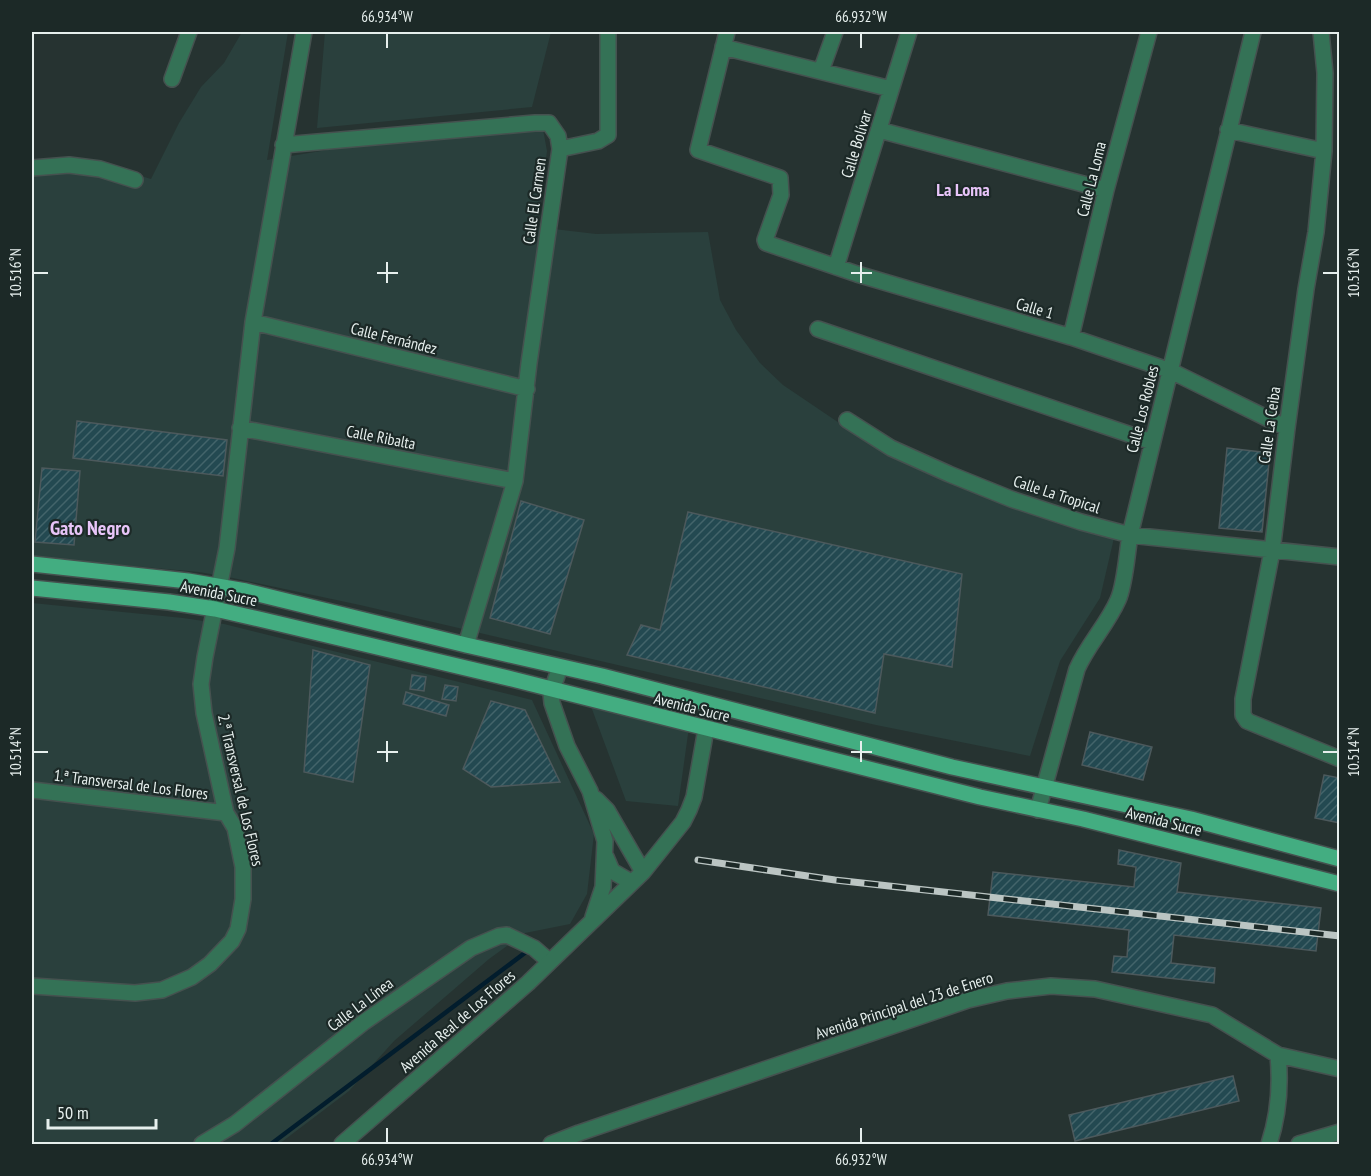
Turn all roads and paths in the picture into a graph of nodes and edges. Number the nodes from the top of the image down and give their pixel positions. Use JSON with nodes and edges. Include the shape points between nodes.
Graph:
{"nodes":[{"id":1,"x":189,"y":32,"type":"edge"},
{"id":2,"x":304,"y":32,"type":"edge"},
{"id":3,"x":608,"y":32,"type":"edge"},
{"id":4,"x":727,"y":32,"type":"edge"},
{"id":5,"x":835,"y":32,"type":"edge"},
{"id":6,"x":909,"y":32,"type":"edge"},
{"id":7,"x":1149,"y":32,"type":"edge"},
{"id":8,"x":1253,"y":32,"type":"edge"},
{"id":9,"x":1321,"y":32,"type":"edge"},
{"id":10,"x":723,"y":47,"type":"junction"},
{"id":11,"x":821,"y":71,"type":"junction"},
{"id":12,"x":172,"y":79,"type":"dead end"},
{"id":13,"x":891,"y":89,"type":"junction"},
{"id":14,"x":879,"y":130,"type":"junction"},
{"id":15,"x":1228,"y":130,"type":"junction"},
{"id":16,"x":283,"y":145,"type":"junction"},
{"id":17,"x":560,"y":149,"type":"junction"},
{"id":18,"x":1324,"y":151,"type":"junction"},
{"id":19,"x":32,"y":168,"type":"edge"},
{"id":20,"x":135,"y":180,"type":"dead end"},
{"id":21,"x":1106,"y":190,"type":"junction"},
{"id":22,"x":836,"y":267,"type":"junction"},
{"id":23,"x":253,"y":322,"type":"junction"},
{"id":24,"x":818,"y":329,"type":"dead end"},
{"id":25,"x":1071,"y":337,"type":"junction"},
{"id":26,"x":1171,"y":371,"type":"junction"},
{"id":27,"x":526,"y":388,"type":"junction"},
{"id":28,"x":847,"y":420,"type":"dead end"},
{"id":29,"x":240,"y":428,"type":"junction"},
{"id":30,"x":1287,"y":428,"type":"junction"},
{"id":31,"x":1152,"y":442,"type":"junction"},
{"id":32,"x":515,"y":481,"type":"junction"},
{"id":33,"x":1130,"y":535,"type":"junction"},
{"id":34,"x":1272,"y":551,"type":"junction"},
{"id":35,"x":1340,"y":557,"type":"edge"},
{"id":36,"x":32,"y":564,"type":"edge"},
{"id":37,"x":218,"y":585,"type":"junction"},
{"id":38,"x":32,"y":588,"type":"edge"},
{"id":39,"x":214,"y":609,"type":"junction"},
{"id":40,"x":466,"y":645,"type":"junction"},
{"id":41,"x":560,"y":667,"type":"junction"},
{"id":42,"x":553,"y":690,"type":"junction"},
{"id":43,"x":706,"y":729,"type":"junction"},
{"id":44,"x":1340,"y":759,"type":"edge"},
{"id":45,"x":1044,"y":786,"type":"junction"},
{"id":46,"x":32,"y":790,"type":"edge"},
{"id":47,"x":590,"y":791,"type":"junction"},
{"id":48,"x":1038,"y":810,"type":"junction"},
{"id":49,"x":226,"y":813,"type":"junction"},
{"id":50,"x":606,"y":857,"type":"junction"},
{"id":51,"x":1340,"y":859,"type":"edge"},
{"id":52,"x":637,"y":877,"type":"junction"},
{"id":53,"x":1340,"y":884,"type":"edge"},
{"id":54,"x":592,"y":920,"type":"junction"},
{"id":55,"x":549,"y":961,"type":"junction"},
{"id":56,"x":32,"y":986,"type":"edge"},
{"id":57,"x":1278,"y":1055,"type":"junction"},
{"id":58,"x":1340,"y":1069,"type":"edge"},
{"id":59,"x":1340,"y":1132,"type":"edge"},
{"id":60,"x":202,"y":1144,"type":"edge"},
{"id":61,"x":342,"y":1144,"type":"edge"},
{"id":62,"x":551,"y":1144,"type":"edge"},
{"id":63,"x":1269,"y":1144,"type":"edge"},
{"id":64,"x":1299,"y":1144,"type":"edge"}],
"edges":[{"from":1,"to":12,"type":"street"},
{"from":2,"to":16,"type":"street","name":"2.ª Transversal de Los Flores"},
{"from":3,"to":17,"type":"street","via":[[608,135]]},
{"from":4,"to":10,"type":"street"},
{"from":5,"to":11,"type":"street"},
{"from":6,"to":13,"type":"street","name":"Calle Bolívar"},
{"from":7,"to":21,"type":"street","name":"Calle La Loma"},
{"from":8,"to":15,"type":"street","name":"Calle Los Robles"},
{"from":9,"to":18,"type":"street","name":"Calle La Ceiba"},
{"from":10,"to":11,"type":"street"},
{"from":10,"to":22,"type":"street","name":"Calle 1","via":[[698,150],[780,178],[781,195],[766,243]]},
{"from":11,"to":13,"type":"street"},
{"from":13,"to":14,"type":"street","name":"Calle Bolívar"},
{"from":14,"to":21,"type":"street"},
{"from":14,"to":22,"type":"street","name":"Calle Bolívar"},
{"from":15,"to":18,"type":"street"},
{"from":15,"to":26,"type":"street","name":"Calle Los Robles"},
{"from":16,"to":17,"type":"street","name":"Calle El Carmen","via":[[549,123],[558,136]]},
{"from":16,"to":23,"type":"street","name":"2.ª Transversal de Los Flores"},
{"from":17,"to":27,"type":"street","name":"Calle El Carmen"},
{"from":18,"to":30,"type":"street","name":"Calle La Ceiba"},
{"from":19,"to":20,"type":"street","via":[[69,165]]},
{"from":21,"to":25,"type":"street","name":"Calle La Loma"},
{"from":22,"to":25,"type":"street","name":"Calle 1"},
{"from":23,"to":27,"type":"street","name":"Calle Fernández"},
{"from":23,"to":29,"type":"street","name":"2.ª Transversal de Los Flores"},
{"from":24,"to":31,"type":"street"},
{"from":25,"to":26,"type":"street","name":"Calle 1"},
{"from":26,"to":30,"type":"street","name":"Calle 1"},
{"from":26,"to":31,"type":"street","name":"Calle Los Robles"},
{"from":27,"to":32,"type":"street","name":"Calle El Carmen"},
{"from":28,"to":33,"type":"street","name":"Calle La Tropical","via":[[891,448],[1011,499]]},
{"from":29,"to":32,"type":"street","name":"Calle Ribalta"},
{"from":29,"to":37,"type":"street","name":"2.ª Transversal de Los Flores","via":[[227,548]]},
{"from":30,"to":34,"type":"street","name":"Calle La Ceiba"},
{"from":31,"to":33,"type":"street","name":"Calle Los Robles"},
{"from":32,"to":40,"type":"street","name":"Calle El Carmen"},
{"from":33,"to":34,"type":"street","name":"Calle La Tropical"},
{"from":33,"to":45,"type":"street","name":"Calle Los Robles","via":[[1120,597],[1077,669]]},
{"from":34,"to":35,"type":"street","name":"Calle La Tropical"},
{"from":34,"to":44,"type":"street","name":"Calle La Ceiba","via":[[1243,715],[1247,721]]},
{"from":36,"to":37,"type":"main road","name":"Avenida Sucre"},
{"from":37,"to":39,"type":"street","name":"2.ª Transversal de Los Flores"},
{"from":37,"to":40,"type":"main road","name":"Avenida Sucre"},
{"from":38,"to":39,"type":"main road","name":"Avenida Sucre"},
{"from":39,"to":42,"type":"main road","name":"Avenida Sucre"},
{"from":39,"to":49,"type":"street","name":"2.ª Transversal de Los Flores","via":[[201,684]]},
{"from":40,"to":41,"type":"main road","name":"Avenida Sucre"},
{"from":41,"to":42,"type":"street","name":"Avenida Real de Los Flores"},
{"from":41,"to":45,"type":"main road","name":"Avenida Sucre","via":[[941,764]]},
{"from":42,"to":43,"type":"main road","name":"Avenida Sucre"},
{"from":42,"to":47,"type":"street","name":"Avenida Real de Los Flores","via":[[552,703],[567,746]]},
{"from":43,"to":48,"type":"main road","name":"Avenida Sucre"},
{"from":43,"to":52,"type":"street","name":"Avenida Real de Los Flores","via":[[689,810]]},
{"from":45,"to":48,"type":"street","name":"Calle Los Robles"},
{"from":45,"to":51,"type":"main road","name":"Avenida Sucre","via":[[1191,819]]},
{"from":46,"to":49,"type":"street","name":"1.ª Transversal de Los Flores"},
{"from":47,"to":50,"type":"street","name":"Avenida Real de Los Flores"},
{"from":47,"to":52,"type":"street","name":"Avenida Real de Los Flores","via":[[607,810]]},
{"from":48,"to":53,"type":"main road","name":"Avenida Sucre"},
{"from":49,"to":56,"type":"street","name":"2.ª Transversal de Los Flores","via":[[235,828],[243,867],[241,916],[232,941],[210,964],[178,984],[150,993]]},
{"from":50,"to":52,"type":"street","via":[[612,871],[621,878]]},
{"from":50,"to":54,"type":"street","name":"Avenida Real de Los Flores","via":[[603,887]]},
{"from":52,"to":54,"type":"street","name":"Avenida Real de Los Flores"},
{"from":54,"to":55,"type":"street","name":"Avenida Real de Los Flores"},
{"from":55,"to":60,"type":"street","name":"Calle La Línea","via":[[534,948],[507,935],[471,948],[364,1022],[235,1124]]},
{"from":55,"to":61,"type":"street","name":"Avenida Real de Los Flores"},
{"from":57,"to":58,"type":"street","name":"Avenida Principal del 23 de Enero"},
{"from":57,"to":62,"type":"street","name":"Avenida Principal del 23 de Enero","via":[[1212,1015],[1095,989],[1051,986],[1006,991],[947,1007]]},
{"from":57,"to":63,"type":"street","via":[[1280,1101]]},
{"from":59,"to":64,"type":"street"}]}
